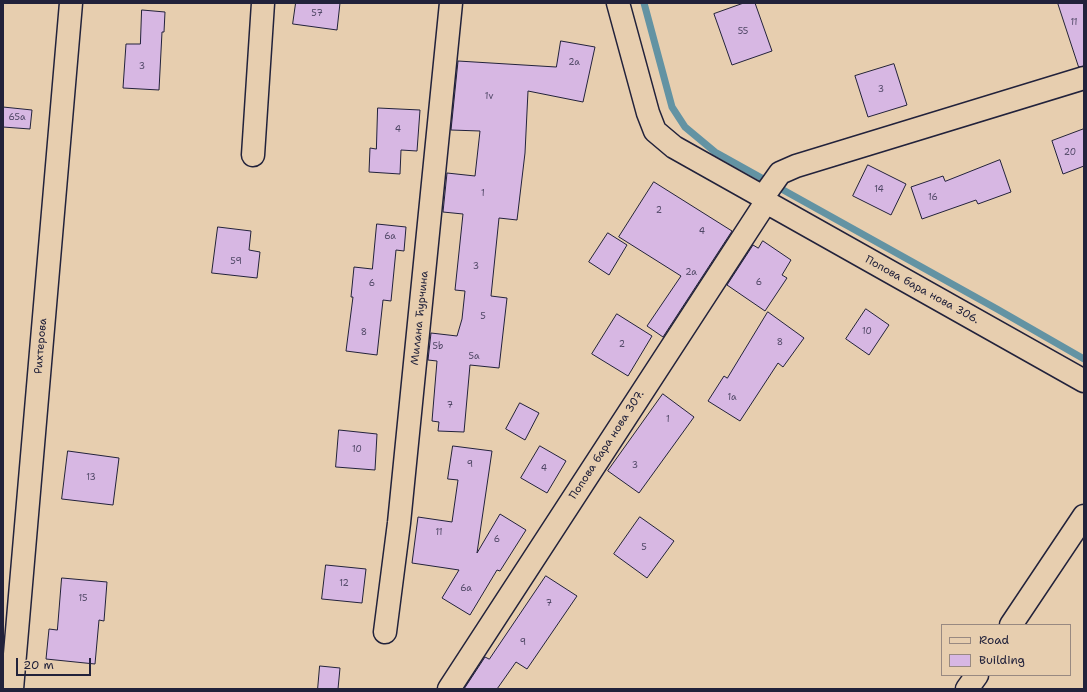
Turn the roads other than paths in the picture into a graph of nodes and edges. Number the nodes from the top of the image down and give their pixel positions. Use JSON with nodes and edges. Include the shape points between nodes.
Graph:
{"nodes":[{"id":1,"x":71,"y":3,"type":"edge"},
{"id":2,"x":263,"y":3,"type":"edge"},
{"id":3,"x":451,"y":3,"type":"edge"},
{"id":4,"x":618,"y":3,"type":"edge"},
{"id":5,"x":1084,"y":78,"type":"edge"},
{"id":6,"x":253,"y":155,"type":"dead end"},
{"id":7,"x":764,"y":198,"type":"junction"},
{"id":8,"x":1084,"y":381,"type":"edge"},
{"id":9,"x":1084,"y":516,"type":"edge"},
{"id":10,"x":1011,"y":624,"type":"edge"},
{"id":11,"x":385,"y":632,"type":"dead end"},
{"id":12,"x":976,"y":676,"type":"edge"},
{"id":13,"x":12,"y":689,"type":"edge"},
{"id":14,"x":449,"y":689,"type":"edge"},
{"id":15,"x":967,"y":689,"type":"edge"}],
"edges":[{"from":1,"to":13,"type":"street","name":"Рихтерова"},
{"from":2,"to":6,"type":"street"},
{"from":3,"to":11,"type":"street","name":"Милана Ћурчина","via":[[399,522]]},
{"from":4,"to":7,"type":"street","name":"Попова бара нова 306.","via":[[655,131],[674,147]]},
{"from":5,"to":7,"type":"street","via":[[796,166],[780,173]]},
{"from":7,"to":8,"type":"street","name":"Попова бара нова 306."},
{"from":7,"to":14,"type":"street","name":"Попова бара нова 307."},
{"from":9,"to":10,"type":"street"},
{"from":12,"to":15,"type":"street"}]}
